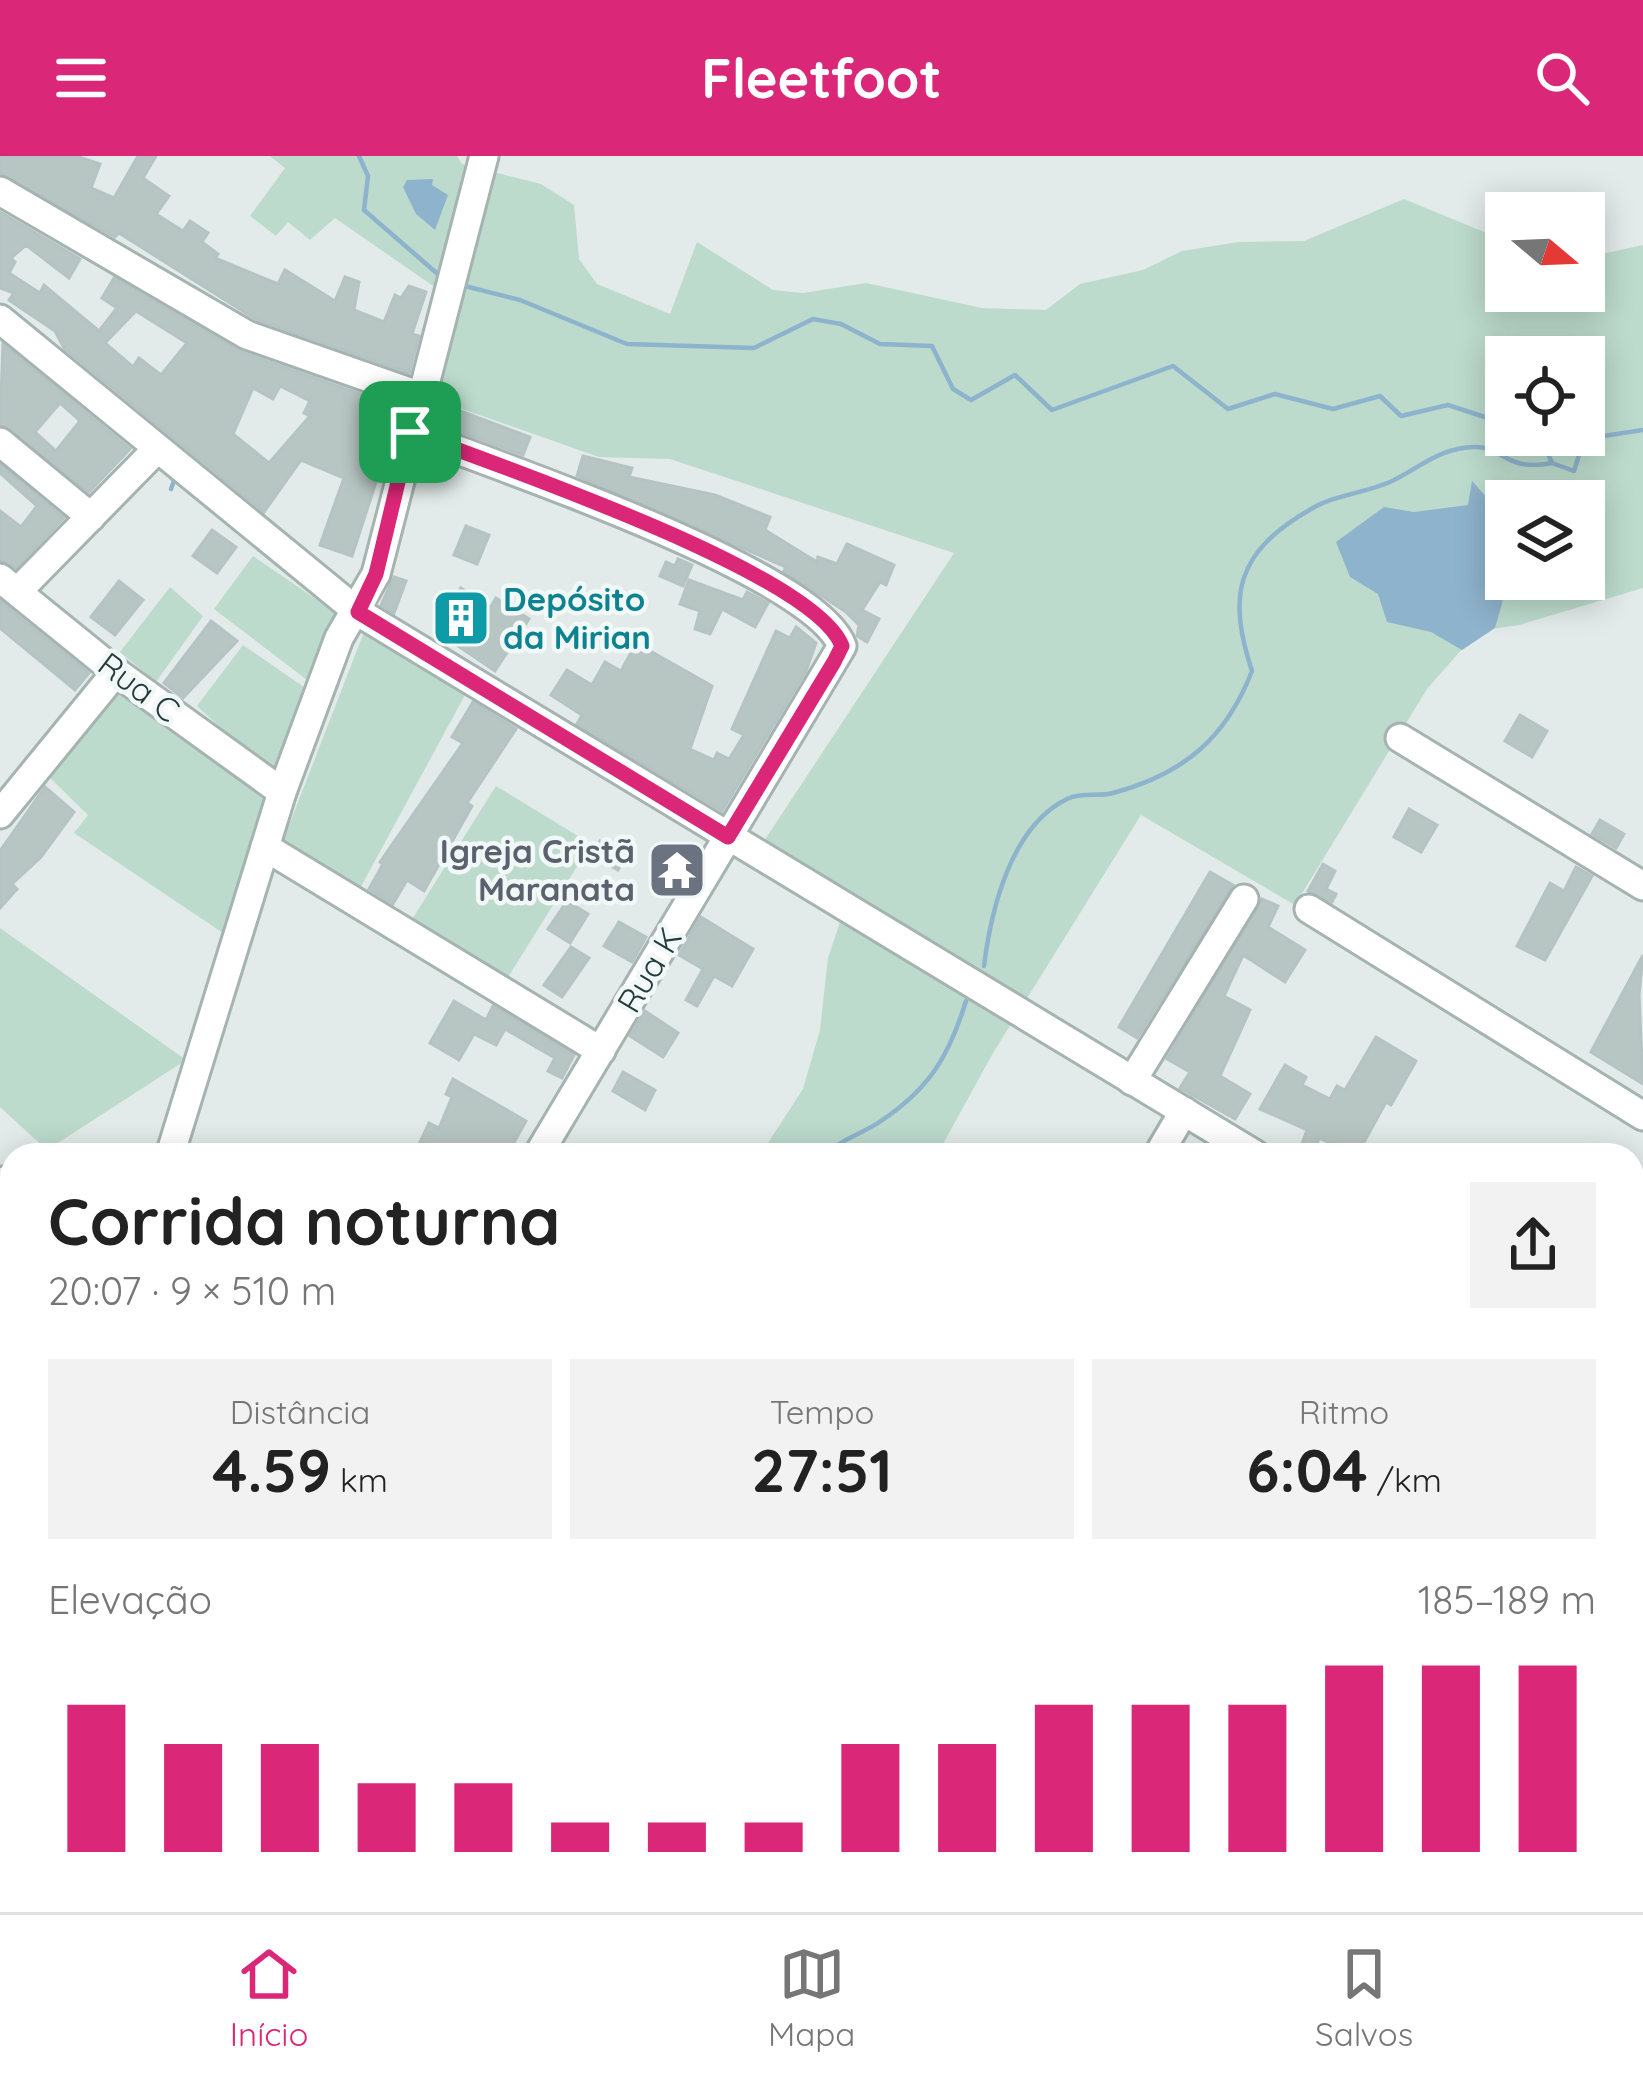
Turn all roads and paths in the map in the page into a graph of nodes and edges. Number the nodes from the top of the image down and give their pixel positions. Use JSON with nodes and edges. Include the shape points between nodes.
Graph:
{"nodes":[{"id":1,"x":484,"y":156,"type":"edge"},
{"id":2,"x":0,"y":191,"type":"edge"},
{"id":3,"x":0,"y":319,"type":"edge"},
{"id":4,"x":418,"y":395,"type":"junction"},
{"id":5,"x":410,"y":432,"type":"junction"},
{"id":6,"x":0,"y":442,"type":"edge"},
{"id":7,"x":155,"y":451,"type":"junction"},
{"id":8,"x":91,"y":518,"type":"junction"},
{"id":9,"x":9,"y":584,"type":"edge"},
{"id":10,"x":358,"y":612,"type":"junction"},
{"id":11,"x":116,"y":672,"type":"junction"},
{"id":12,"x":1400,"y":738,"type":"dead end"},
{"id":13,"x":281,"y":792,"type":"junction"},
{"id":14,"x":0,"y":814,"type":"edge"},
{"id":15,"x":728,"y":837,"type":"junction"},
{"id":16,"x":265,"y":847,"type":"junction"},
{"id":17,"x":1643,"y":886,"type":"edge"},
{"id":18,"x":1244,"y":898,"type":"dead end"},
{"id":19,"x":1309,"y":909,"type":"dead end"},
{"id":20,"x":601,"y":1051,"type":"junction"},
{"id":21,"x":1132,"y":1081,"type":"junction"},
{"id":22,"x":1184,"y":1112,"type":"junction"},
{"id":23,"x":1643,"y":1116,"type":"edge"},
{"id":24,"x":174,"y":1143,"type":"edge"},
{"id":25,"x":545,"y":1143,"type":"edge"},
{"id":26,"x":1165,"y":1143,"type":"edge"},
{"id":27,"x":1236,"y":1143,"type":"edge"}],
"edges":[{"from":1,"to":4,"type":"street"},
{"from":2,"to":4,"type":"street","via":[[247,334]]},
{"from":3,"to":7,"type":"street"},
{"from":4,"to":5,"type":"street"},
{"from":5,"to":10,"type":"street","via":[[376,574]]},
{"from":5,"to":15,"type":"street","name":"Rua K","via":[[712,553],[826,621],[842,646]]},
{"from":6,"to":8,"type":"street"},
{"from":7,"to":8,"type":"street"},
{"from":7,"to":10,"type":"street"},
{"from":8,"to":9,"type":"street"},
{"from":9,"to":11,"type":"street","name":"Rua C"},
{"from":10,"to":13,"type":"street","via":[[339,638]]},
{"from":10,"to":15,"type":"street"},
{"from":11,"to":13,"type":"street","name":"Rua C"},
{"from":11,"to":14,"type":"street"},
{"from":12,"to":17,"type":"street"},
{"from":13,"to":16,"type":"street"},
{"from":15,"to":20,"type":"street","name":"Rua K"},
{"from":15,"to":21,"type":"street"},
{"from":16,"to":20,"type":"street"},
{"from":16,"to":24,"type":"street"},
{"from":18,"to":21,"type":"street"},
{"from":19,"to":23,"type":"street"},
{"from":20,"to":25,"type":"street","name":"Rua K"},
{"from":21,"to":22,"type":"street"},
{"from":22,"to":26,"type":"street"},
{"from":22,"to":27,"type":"street"}]}
